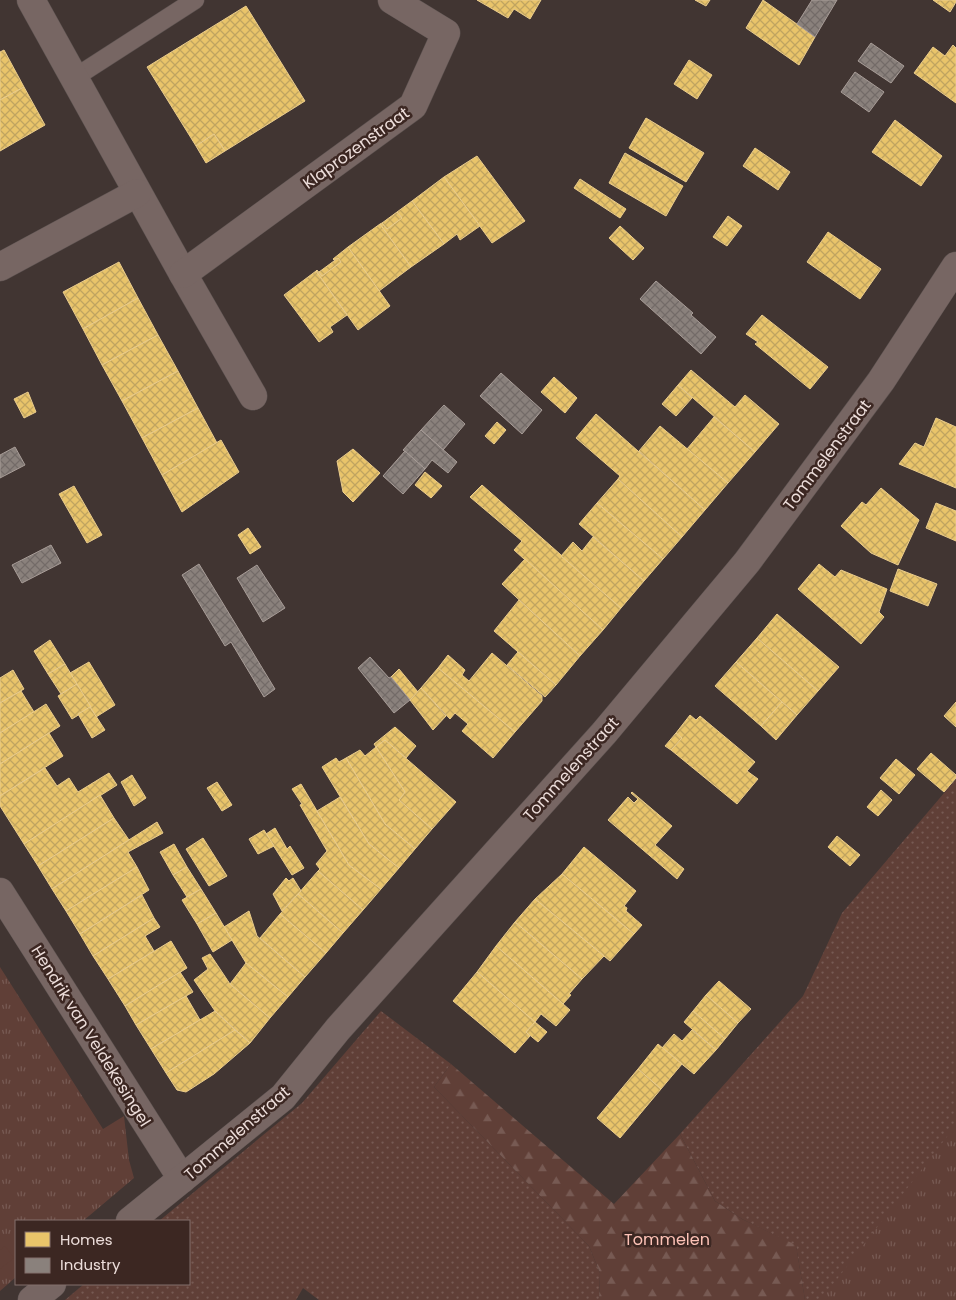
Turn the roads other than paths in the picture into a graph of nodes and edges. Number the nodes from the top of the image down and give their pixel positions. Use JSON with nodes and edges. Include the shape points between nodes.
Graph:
{"nodes":[{"id":1,"x":31,"y":0,"type":"edge"},
{"id":2,"x":195,"y":0,"type":"edge"},
{"id":3,"x":392,"y":0,"type":"edge"},
{"id":4,"x":74,"y":78,"type":"junction"},
{"id":5,"x":137,"y":193,"type":"junction"},
{"id":6,"x":956,"y":266,"type":"edge"},
{"id":7,"x":0,"y":267,"type":"edge"},
{"id":8,"x":183,"y":274,"type":"junction"},
{"id":9,"x":252,"y":396,"type":"dead end"},
{"id":10,"x":0,"y":892,"type":"edge"},
{"id":11,"x":182,"y":1180,"type":"junction"},
{"id":12,"x":131,"y":1220,"type":"edge"},
{"id":13,"x":51,"y":1285,"type":"edge"},
{"id":14,"x":32,"y":1300,"type":"edge"}],
"edges":[{"from":1,"to":4,"type":"street"},
{"from":2,"to":4,"type":"lane"},
{"from":3,"to":8,"type":"street","name":"Klaprozenstraat","via":[[446,33],[413,106]]},
{"from":4,"to":5,"type":"street"},
{"from":5,"to":7,"type":"street"},
{"from":5,"to":8,"type":"street"},
{"from":6,"to":11,"type":"street","name":"Tommelenstraat","via":[[882,381],[747,562],[610,725],[338,1030],[283,1097]]},
{"from":8,"to":9,"type":"street"},
{"from":10,"to":11,"type":"street","name":"Hendrik van Veldekesingel"},
{"from":11,"to":12,"type":"street","name":"Tommelenstraat"},
{"from":13,"to":14,"type":"street"}]}
